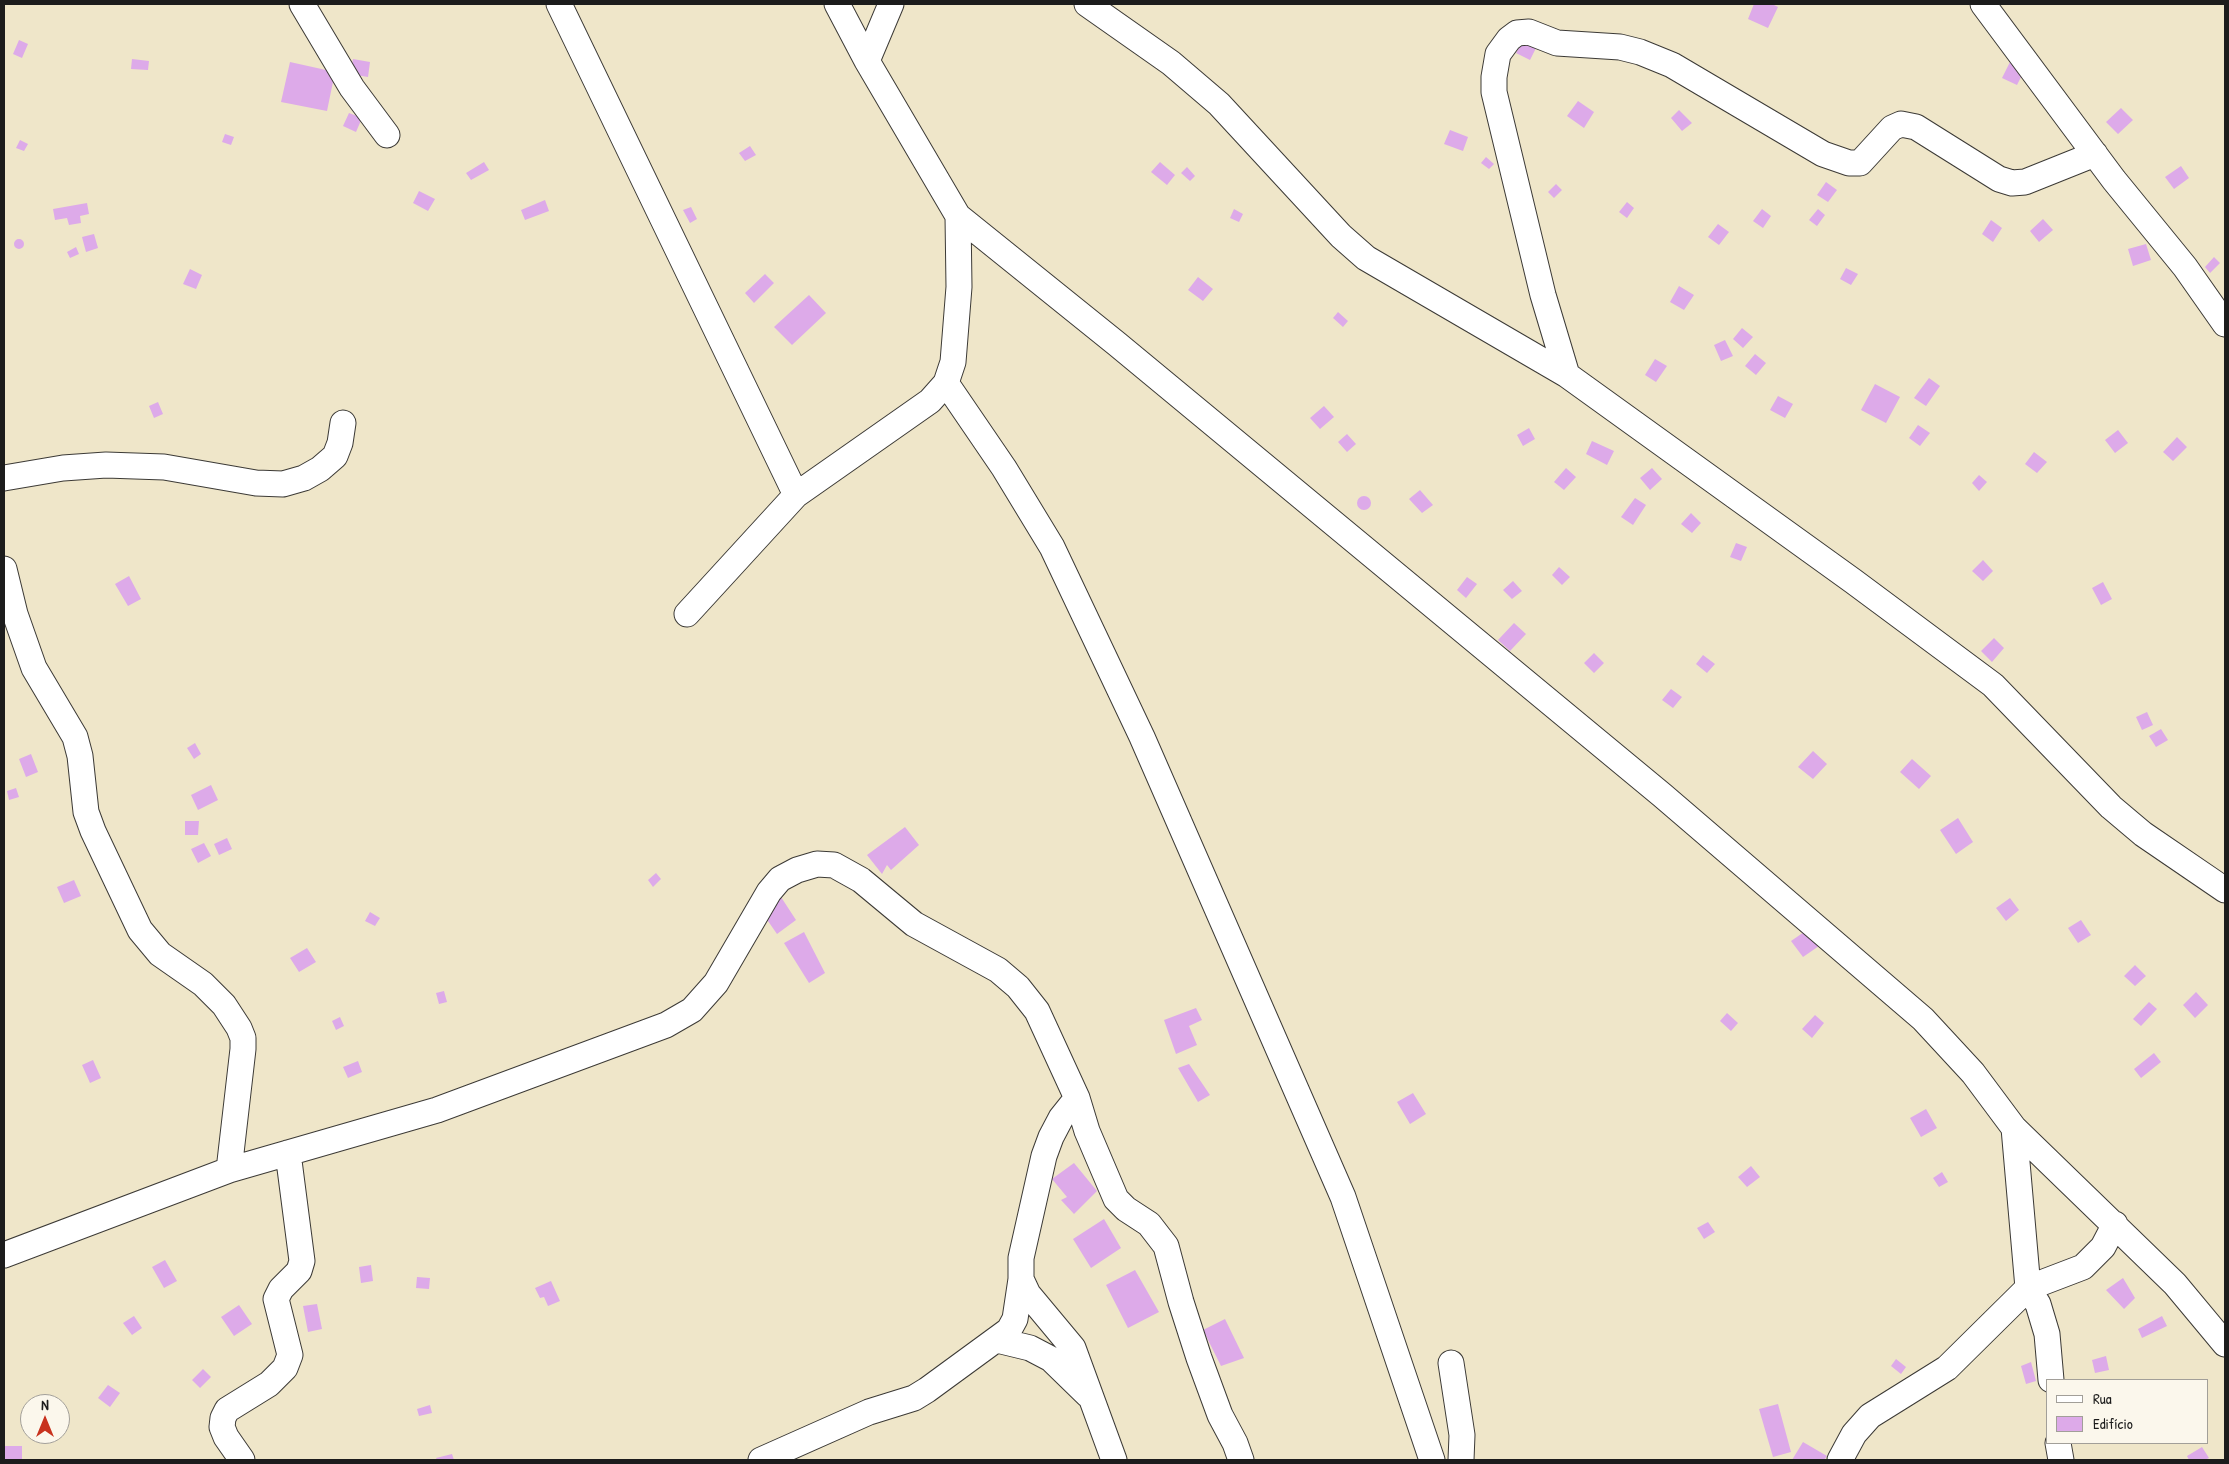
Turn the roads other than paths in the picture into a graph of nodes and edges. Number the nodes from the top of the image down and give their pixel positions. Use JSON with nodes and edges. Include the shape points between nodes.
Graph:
{"nodes":[{"id":1,"x":302,"y":4,"type":"edge"},
{"id":2,"x":559,"y":4,"type":"edge"},
{"id":3,"x":837,"y":4,"type":"edge"},
{"id":4,"x":891,"y":4,"type":"edge"},
{"id":5,"x":1087,"y":4,"type":"edge"},
{"id":6,"x":1983,"y":4,"type":"edge"},
{"id":7,"x":867,"y":61,"type":"junction"},
{"id":8,"x":387,"y":135,"type":"dead end"},
{"id":9,"x":2095,"y":154,"type":"junction"},
{"id":10,"x":958,"y":216,"type":"junction"},
{"id":11,"x":2225,"y":324,"type":"edge"},
{"id":12,"x":1567,"y":376,"type":"junction"},
{"id":13,"x":946,"y":383,"type":"junction"},
{"id":14,"x":343,"y":423,"type":"dead end"},
{"id":15,"x":4,"y":478,"type":"edge"},
{"id":16,"x":796,"y":495,"type":"junction"},
{"id":17,"x":4,"y":569,"type":"edge"},
{"id":18,"x":687,"y":614,"type":"dead end"},
{"id":19,"x":2225,"y":890,"type":"edge"},
{"id":20,"x":1078,"y":1098,"type":"junction"},
{"id":21,"x":2014,"y":1128,"type":"junction"},
{"id":22,"x":288,"y":1153,"type":"junction"},
{"id":23,"x":229,"y":1170,"type":"junction"},
{"id":24,"x":2115,"y":1224,"type":"junction"},
{"id":25,"x":4,"y":1255,"type":"edge"},
{"id":26,"x":1021,"y":1279,"type":"junction"},
{"id":27,"x":2028,"y":1288,"type":"junction"},
{"id":28,"x":997,"y":1340,"type":"junction"},
{"id":29,"x":2225,"y":1344,"type":"edge"},
{"id":30,"x":1451,"y":1363,"type":"dead end"},
{"id":31,"x":2051,"y":1379,"type":"edge"},
{"id":32,"x":1092,"y":1400,"type":"junction"},
{"id":33,"x":2058,"y":1444,"type":"edge"},
{"id":34,"x":242,"y":1460,"type":"edge"},
{"id":35,"x":761,"y":1460,"type":"edge"},
{"id":36,"x":1114,"y":1460,"type":"edge"},
{"id":37,"x":1241,"y":1460,"type":"edge"},
{"id":38,"x":1432,"y":1460,"type":"edge"},
{"id":39,"x":1461,"y":1460,"type":"edge"},
{"id":40,"x":1840,"y":1460,"type":"edge"},
{"id":41,"x":2061,"y":1460,"type":"edge"}],
"edges":[{"from":1,"to":8,"type":"street","via":[[352,88]]},
{"from":2,"to":16,"type":"street"},
{"from":3,"to":7,"type":"street"},
{"from":4,"to":7,"type":"street"},
{"from":5,"to":12,"type":"street","via":[[1171,63],[1219,104],[1341,236],[1366,258]]},
{"from":6,"to":9,"type":"street"},
{"from":7,"to":10,"type":"street"},
{"from":9,"to":11,"type":"street","via":[[2185,267]]},
{"from":9,"to":12,"type":"street","via":[[2025,182],[2012,183],[1999,179],[1916,127],[1901,124],[1892,128],[1860,163],[1849,163],[1823,154],[1672,65],[1640,52],[1620,47],[1558,43],[1529,32],[1517,33],[1498,54],[1494,92],[1543,295]]},
{"from":10,"to":13,"type":"street","via":[[959,287],[953,362]]},
{"from":10,"to":21,"type":"street","via":[[1647,782],[1901,1000],[1974,1073]]},
{"from":12,"to":19,"type":"street","via":[[1845,575],[1993,686],[2111,807],[2143,834]]},
{"from":13,"to":16,"type":"street","via":[[930,401]]},
{"from":13,"to":38,"type":"street","via":[[1004,468],[1052,548],[1142,737],[1343,1197]]},
{"from":14,"to":15,"type":"street","via":[[335,456],[304,478],[283,484],[256,483],[164,467],[106,465]]},
{"from":16,"to":18,"type":"street"},
{"from":17,"to":23,"type":"street","via":[[14,614],[34,668],[74,737],[80,756],[86,812],[93,831],[140,930],[160,954],[203,984],[224,1005],[240,1028],[243,1049]]},
{"from":20,"to":22,"type":"street","via":[[1037,1011],[1018,987],[998,970],[914,924],[861,880],[834,865],[817,864],[780,879],[769,892],[716,983],[692,1010],[666,1025],[437,1110]]},
{"from":20,"to":26,"type":"street","via":[[1061,1118],[1044,1156],[1022,1258]]},
{"from":20,"to":37,"type":"street","via":[[1087,1131],[1116,1199],[1126,1210],[1149,1224],[1166,1246],[1202,1366],[1220,1416]]},
{"from":21,"to":24,"type":"street"},
{"from":21,"to":27,"type":"street"},
{"from":22,"to":23,"type":"street"},
{"from":22,"to":34,"type":"street","via":[[302,1261],[299,1271],[276,1299],[290,1355],[285,1368],[269,1384],[227,1410],[223,1418],[226,1437]]},
{"from":23,"to":25,"type":"street"},
{"from":24,"to":27,"type":"street","via":[[2103,1247],[2083,1267]]},
{"from":24,"to":29,"type":"street","via":[[2175,1284]]},
{"from":26,"to":28,"type":"street","via":[[1015,1319],[1009,1330]]},
{"from":26,"to":32,"type":"street","via":[[1028,1294],[1073,1348]]},
{"from":27,"to":31,"type":"street","via":[[2038,1304],[2047,1334]]},
{"from":27,"to":40,"type":"street","via":[[1947,1368],[1870,1416],[1854,1434]]},
{"from":28,"to":32,"type":"street","via":[[1030,1348],[1051,1359]]},
{"from":28,"to":35,"type":"street","via":[[914,1398],[869,1412]]},
{"from":30,"to":39,"type":"street","via":[[1462,1435]]},
{"from":32,"to":36,"type":"street"},
{"from":33,"to":41,"type":"street"}]}
